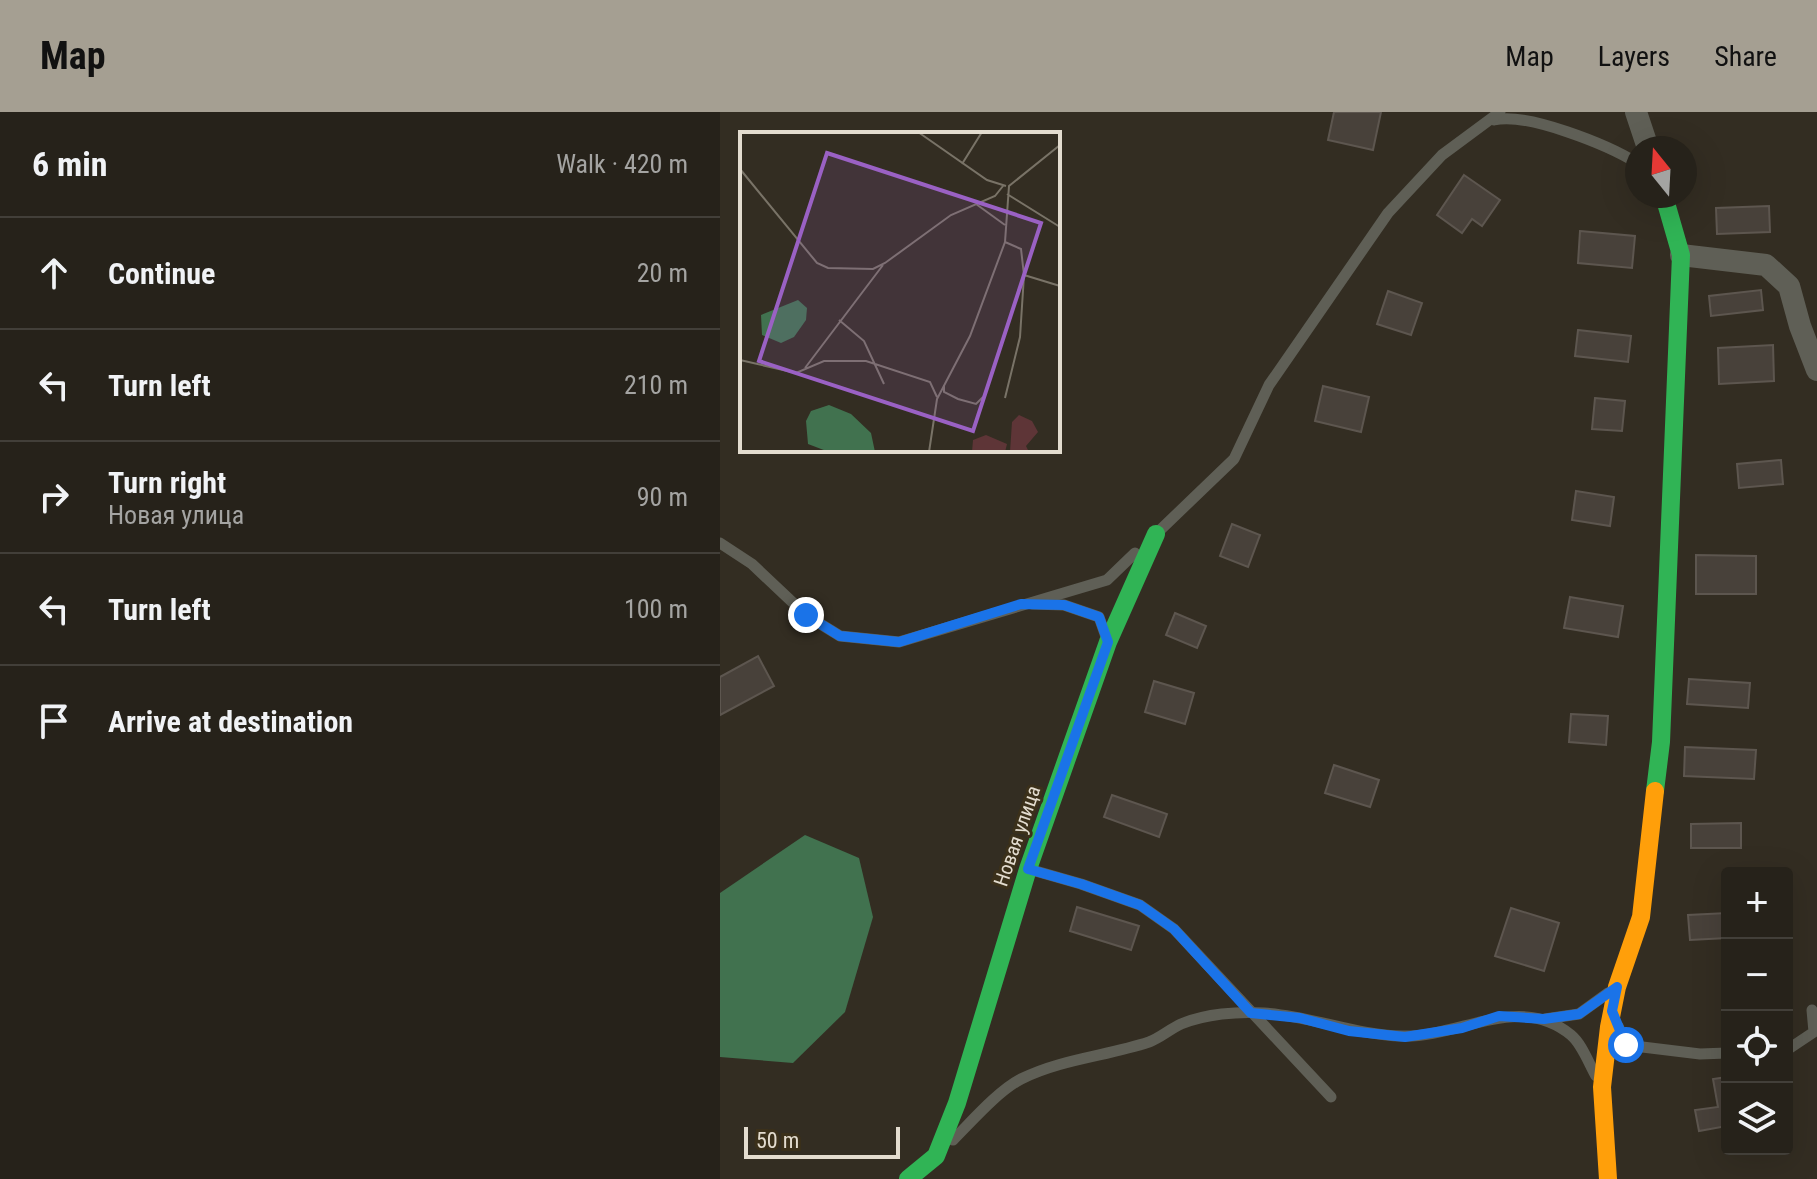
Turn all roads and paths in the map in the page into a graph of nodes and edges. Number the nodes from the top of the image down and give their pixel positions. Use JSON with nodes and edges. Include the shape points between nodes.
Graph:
{"nodes":[{"id":1,"x":1500,"y":112,"type":"edge"},
{"id":2,"x":1636,"y":112,"type":"edge"},
{"id":3,"x":1489,"y":122,"type":"junction"},
{"id":4,"x":1644,"y":136,"type":"edge"},
{"id":5,"x":1625,"y":157,"type":"edge"},
{"id":6,"x":1667,"y":208,"type":"edge"},
{"id":7,"x":1681,"y":255,"type":"junction"},
{"id":8,"x":1817,"y":370,"type":"edge"},
{"id":9,"x":1156,"y":534,"type":"junction"},
{"id":10,"x":720,"y":543,"type":"edge"},
{"id":11,"x":1021,"y":604,"type":"junction"},
{"id":12,"x":1108,"y":642,"type":"junction"},
{"id":13,"x":1028,"y":869,"type":"junction"},
{"id":14,"x":1617,"y":987,"type":"junction"},
{"id":15,"x":1812,"y":1010,"type":"dead end"},
{"id":16,"x":1612,"y":1011,"type":"junction"},
{"id":17,"x":1251,"y":1013,"type":"junction"},
{"id":18,"x":1544,"y":1019,"type":"junction"},
{"id":19,"x":1793,"y":1046,"type":"edge"},
{"id":20,"x":1721,"y":1053,"type":"edge"},
{"id":21,"x":1602,"y":1087,"type":"junction"},
{"id":22,"x":1331,"y":1097,"type":"dead end"},
{"id":23,"x":936,"y":1156,"type":"junction"},
{"id":24,"x":908,"y":1179,"type":"edge"},
{"id":25,"x":1608,"y":1179,"type":"edge"}],
"edges":[{"from":1,"to":3,"type":"lane"},
{"from":2,"to":4,"type":"street"},
{"from":3,"to":5,"type":"lane","via":[[1504,117],[1554,127]]},
{"from":3,"to":9,"type":"lane","via":[[1442,155],[1388,213],[1269,385],[1234,459]]},
{"from":6,"to":7,"type":"street"},
{"from":7,"to":8,"type":"street","via":[[1766,265],[1789,286]]},
{"from":7,"to":14,"type":"street","via":[[1661,742],[1641,917]]},
{"from":9,"to":11,"type":"lane","via":[[1107,580]]},
{"from":9,"to":12,"type":"street","name":"Новая улица"},
{"from":10,"to":11,"type":"lane","via":[[752,564],[806,615],[840,636],[899,642]]},
{"from":11,"to":12,"type":"lane","via":[[1064,605],[1099,617]]},
{"from":12,"to":13,"type":"street","name":"Новая улица"},
{"from":13,"to":17,"type":"lane","via":[[1140,905],[1174,929]]},
{"from":13,"to":23,"type":"street","name":"Новая улица"},
{"from":14,"to":16,"type":"street"},
{"from":14,"to":18,"type":"lane","via":[[1579,1014]]},
{"from":15,"to":19,"type":"lane","via":[[1814,1032]]},
{"from":16,"to":20,"type":"lane","via":[[1626,1045]]},
{"from":16,"to":21,"type":"street"},
{"from":17,"to":18,"type":"lane","via":[[1405,1037],[1499,1016]]},
{"from":17,"to":22,"type":"lane"},
{"from":17,"to":23,"type":"lane","via":[[1182,1024],[1151,1041],[1018,1080]]},
{"from":18,"to":21,"type":"lane","via":[[1573,1036]]},
{"from":21,"to":25,"type":"street"},
{"from":23,"to":24,"type":"street"}]}
